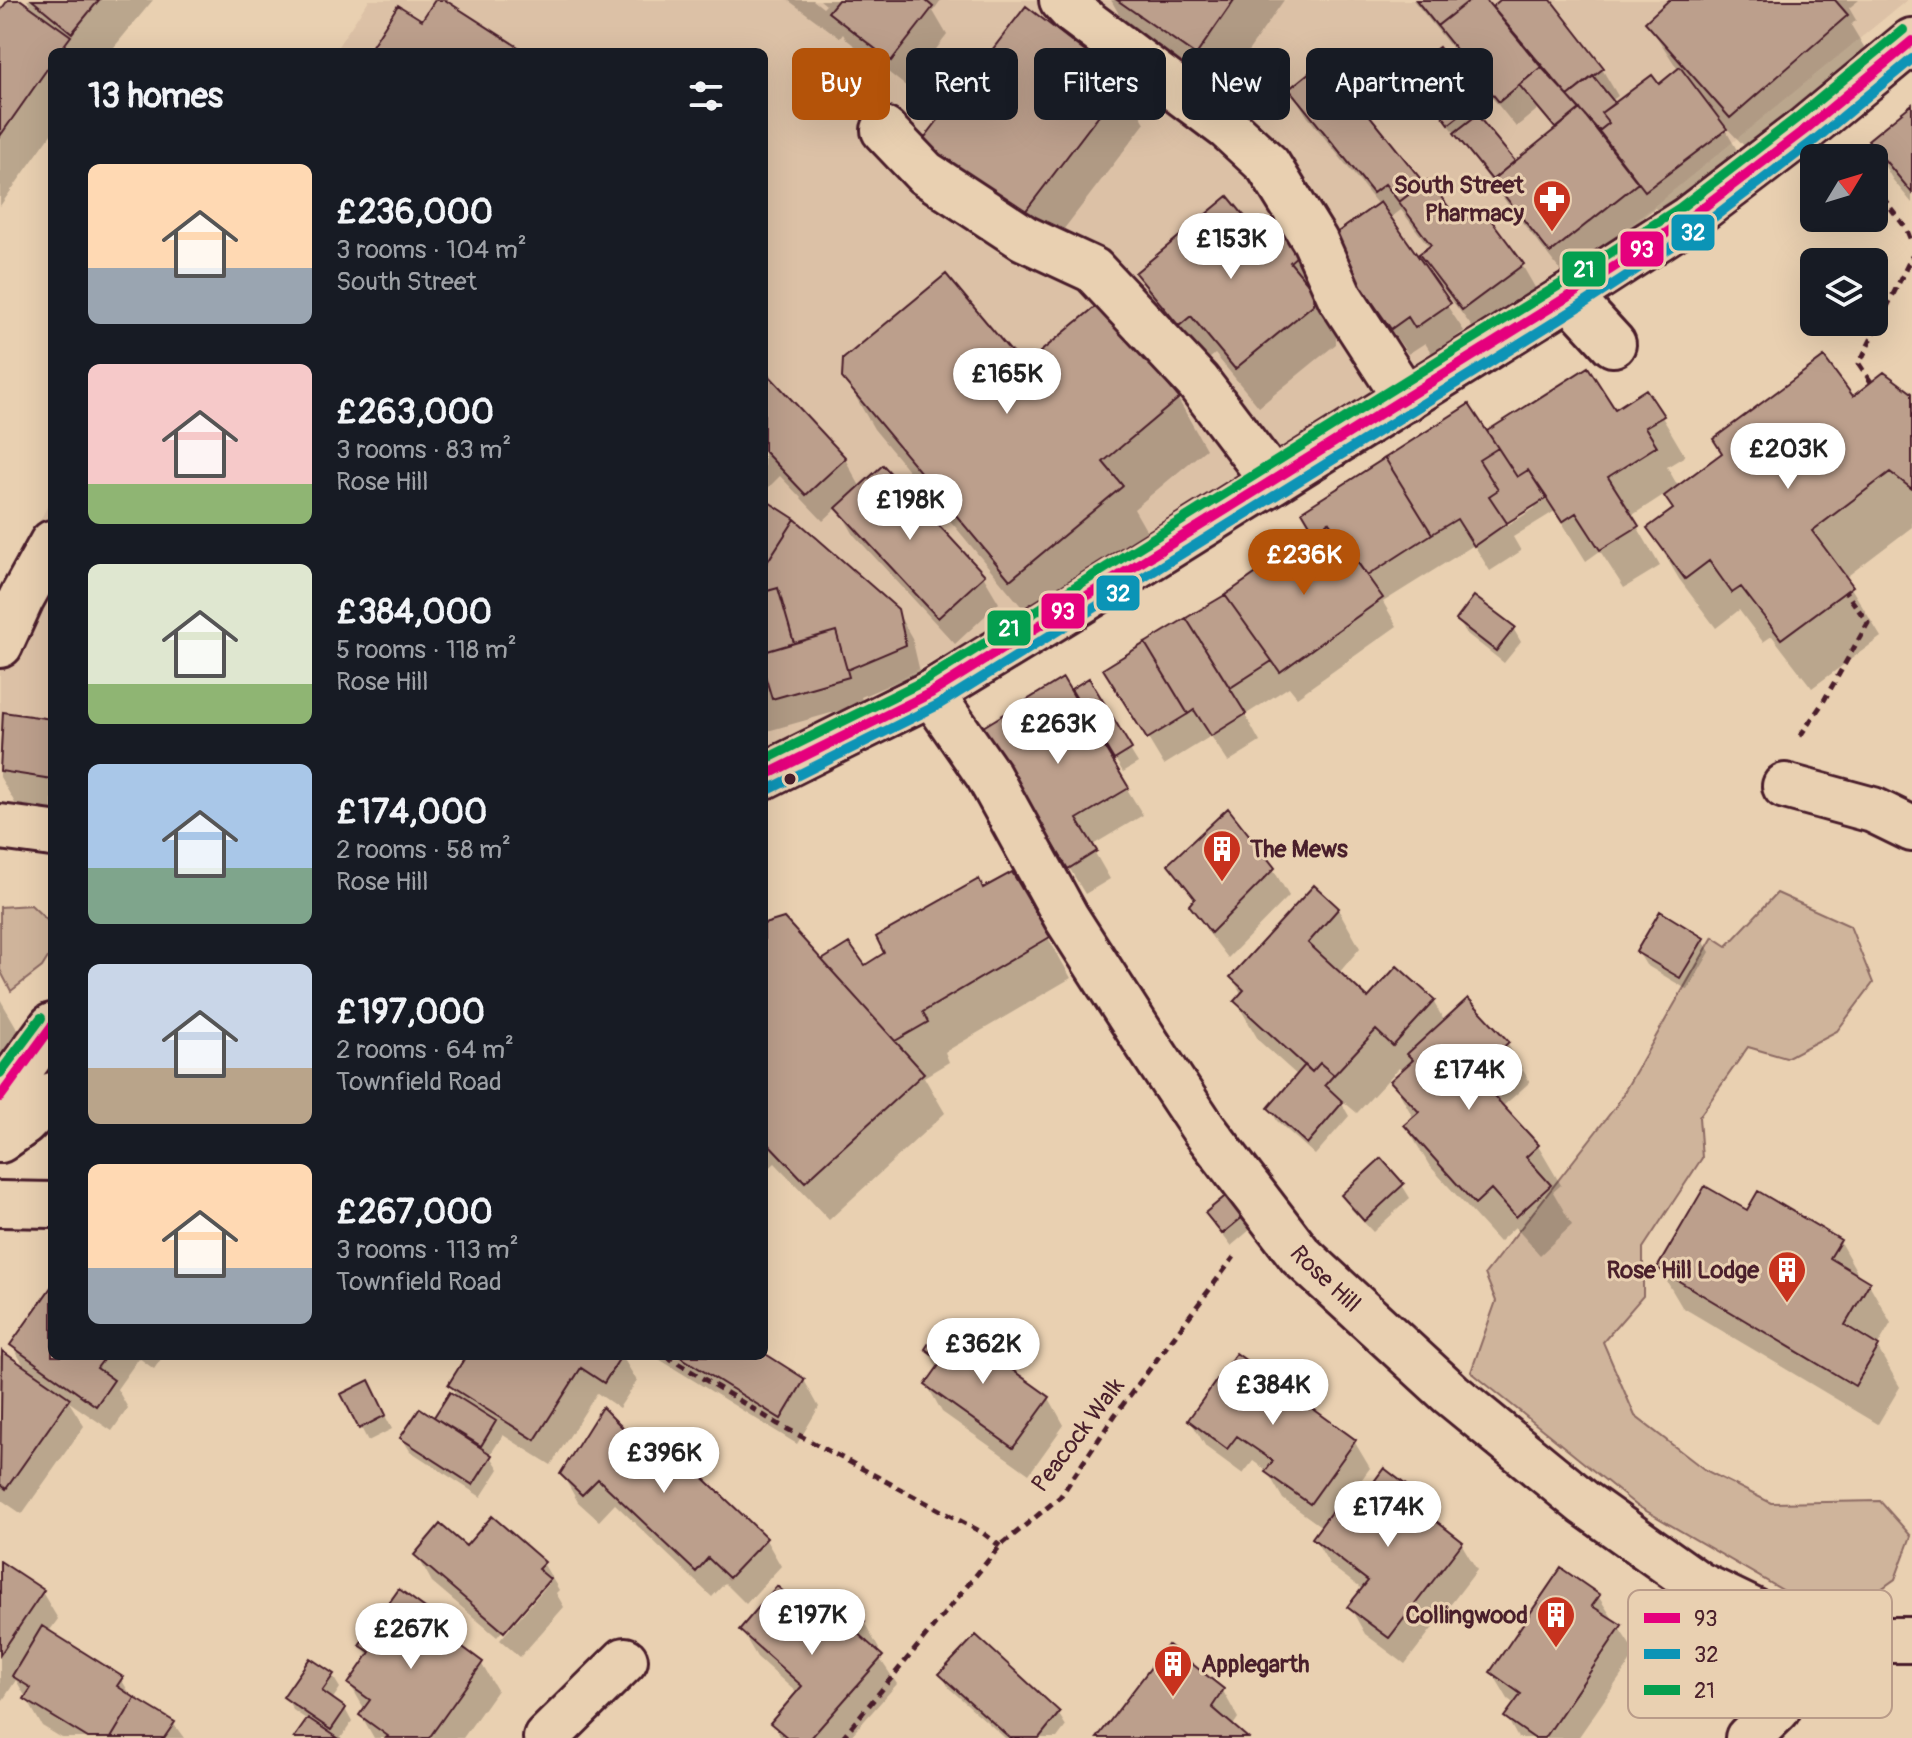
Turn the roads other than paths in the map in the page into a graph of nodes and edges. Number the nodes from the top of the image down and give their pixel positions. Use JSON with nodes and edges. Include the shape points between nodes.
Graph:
{"nodes":[{"id":1,"x":1062,"y":0,"type":"edge"},
{"id":2,"x":1912,"y":41,"type":"edge"},
{"id":3,"x":884,"y":130,"type":"dead end"},
{"id":4,"x":1569,"y":296,"type":"junction"},
{"id":5,"x":1613,"y":344,"type":"dead end"},
{"id":6,"x":1406,"y":399,"type":"junction"},
{"id":7,"x":1273,"y":481,"type":"junction"},
{"id":8,"x":48,"y":550,"type":"edge"},
{"id":9,"x":0,"y":645,"type":"edge"},
{"id":10,"x":931,"y":693,"type":"junction"},
{"id":11,"x":768,"y":774,"type":"edge"},
{"id":12,"x":1785,"y":786,"type":"road end"},
{"id":13,"x":0,"y":827,"type":"edge"},
{"id":14,"x":1912,"y":829,"type":"edge"},
{"id":15,"x":48,"y":833,"type":"edge"},
{"id":16,"x":48,"y":1031,"type":"edge"},
{"id":17,"x":0,"y":1097,"type":"edge"},
{"id":18,"x":48,"y":1099,"type":"edge"},
{"id":19,"x":0,"y":1140,"type":"edge"},
{"id":20,"x":0,"y":1204,"type":"edge"},
{"id":21,"x":48,"y":1205,"type":"edge"},
{"id":22,"x":1710,"y":1590,"type":"edge"},
{"id":23,"x":625,"y":1660,"type":"dead end"},
{"id":24,"x":1769,"y":1718,"type":"edge"},
{"id":25,"x":546,"y":1738,"type":"edge"},
{"id":26,"x":1748,"y":1738,"type":"edge"}],
"edges":[{"from":1,"to":6,"type":"street","via":[[1268,165],[1315,241],[1340,297]]},
{"from":2,"to":4,"type":"street","via":[[1688,219]]},
{"from":3,"to":7,"type":"street","via":[[925,173],[1024,238],[1093,270],[1198,382]]},
{"from":4,"to":5,"type":"street"},
{"from":4,"to":6,"type":"street"},
{"from":6,"to":7,"type":"street"},
{"from":7,"to":10,"type":"street"},
{"from":8,"to":9,"type":"street"},
{"from":10,"to":11,"type":"street"},
{"from":10,"to":22,"type":"street","name":"Rose Hill","via":[[988,775],[1066,917],[1148,1045],[1203,1128],[1300,1255],[1451,1394],[1584,1503]]},
{"from":12,"to":14,"type":"street","via":[[1873,810]]},
{"from":13,"to":15,"type":"street"},
{"from":16,"to":17,"type":"street"},
{"from":18,"to":19,"type":"street"},
{"from":20,"to":21,"type":"street"},
{"from":23,"to":25,"type":"street"},
{"from":24,"to":26,"type":"street"}]}
